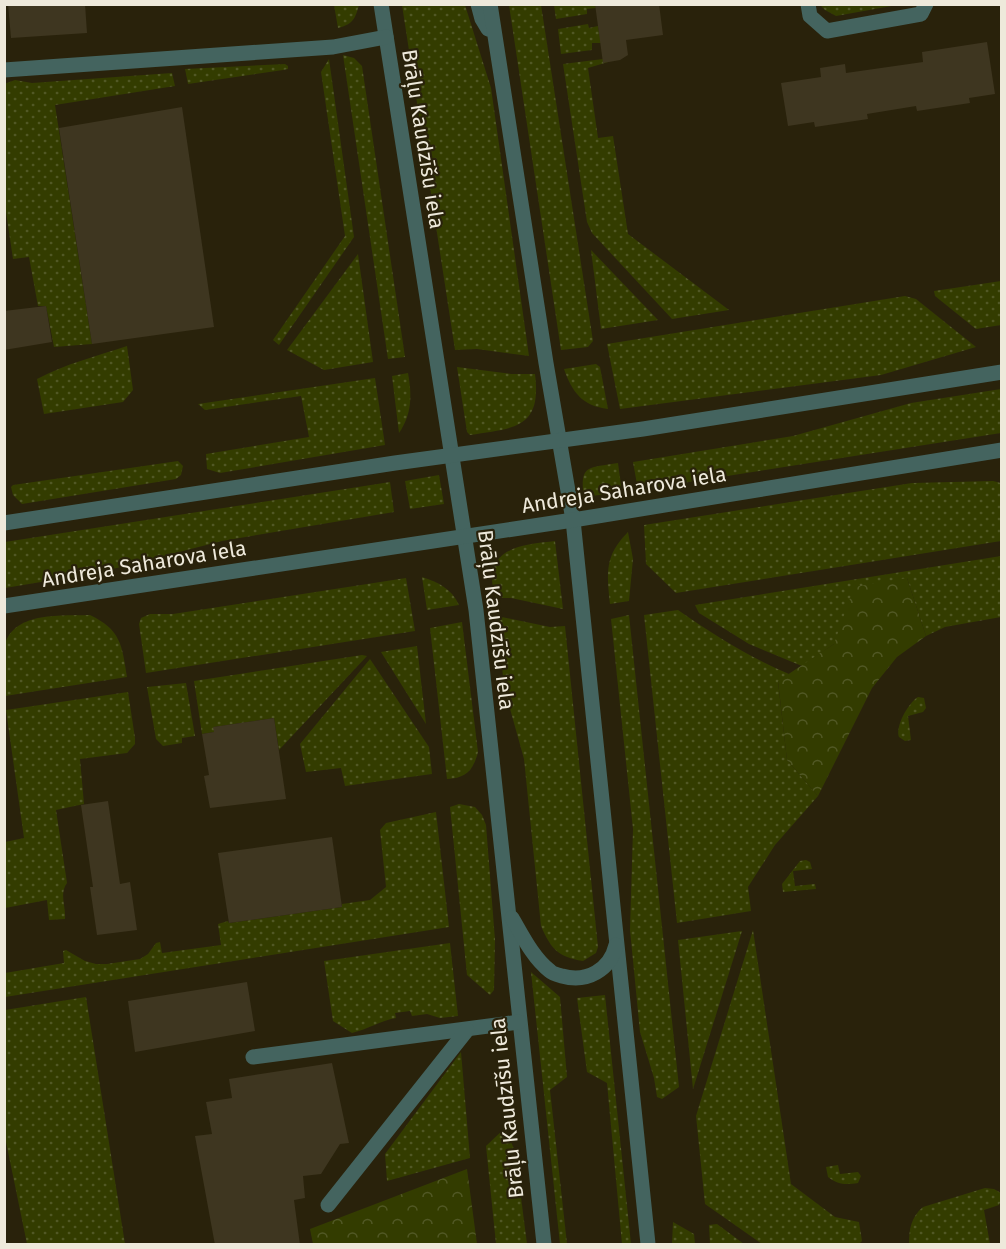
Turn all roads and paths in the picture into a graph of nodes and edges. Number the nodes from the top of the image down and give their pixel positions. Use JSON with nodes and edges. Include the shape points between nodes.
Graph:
{"nodes":[{"id":1,"x":381,"y":4,"type":"edge"},
{"id":2,"x":478,"y":4,"type":"edge"},
{"id":3,"x":489,"y":4,"type":"edge"},
{"id":4,"x":808,"y":4,"type":"edge"},
{"id":5,"x":926,"y":4,"type":"edge"},
{"id":6,"x":386,"y":37,"type":"junction"},
{"id":7,"x":495,"y":39,"type":"junction"},
{"id":8,"x":4,"y":70,"type":"edge"},
{"id":9,"x":1002,"y":372,"type":"edge"},
{"id":10,"x":561,"y":440,"type":"junction"},
{"id":11,"x":1002,"y":450,"type":"edge"},
{"id":12,"x":451,"y":455,"type":"junction"},
{"id":13,"x":573,"y":520,"type":"junction"},
{"id":14,"x":4,"y":523,"type":"edge"},
{"id":15,"x":464,"y":537,"type":"junction"},
{"id":16,"x":4,"y":606,"type":"edge"},
{"id":17,"x":508,"y":913,"type":"junction"},
{"id":18,"x":617,"y":940,"type":"junction"},
{"id":19,"x":519,"y":1022,"type":"junction"},
{"id":20,"x":466,"y":1030,"type":"junction"},
{"id":21,"x":253,"y":1057,"type":"dead end"},
{"id":22,"x":328,"y":1205,"type":"dead end"},
{"id":23,"x":544,"y":1245,"type":"edge"},
{"id":24,"x":648,"y":1245,"type":"edge"}],
"edges":[{"from":1,"to":6,"type":"street","name":"Brāļu Kaudzīšu iela"},
{"from":2,"to":7,"type":"street"},
{"from":3,"to":7,"type":"street"},
{"from":4,"to":5,"type":"street","via":[[810,16],[827,31],[921,14]]},
{"from":6,"to":8,"type":"street","via":[[333,46]]},
{"from":6,"to":12,"type":"street","name":"Brāļu Kaudzīšu iela"},
{"from":7,"to":10,"type":"street"},
{"from":9,"to":10,"type":"street"},
{"from":10,"to":12,"type":"street"},
{"from":10,"to":13,"type":"street"},
{"from":11,"to":13,"type":"street","name":"Andreja Saharova iela"},
{"from":12,"to":14,"type":"street"},
{"from":12,"to":15,"type":"street","name":"Brāļu Kaudzīšu iela"},
{"from":13,"to":15,"type":"street","name":"Andreja Saharova iela"},
{"from":13,"to":18,"type":"street"},
{"from":15,"to":16,"type":"street","name":"Andreja Saharova iela"},
{"from":15,"to":17,"type":"street","name":"Brāļu Kaudzīšu iela","via":[[476,610]]},
{"from":17,"to":18,"type":"street","via":[[551,973],[569,978],[591,976],[608,963]]},
{"from":17,"to":19,"type":"street","name":"Brāļu Kaudzīšu iela"},
{"from":18,"to":24,"type":"street"},
{"from":19,"to":20,"type":"street"},
{"from":19,"to":23,"type":"street","name":"Brāļu Kaudzīšu iela"},
{"from":20,"to":21,"type":"street"},
{"from":20,"to":22,"type":"street"}]}
